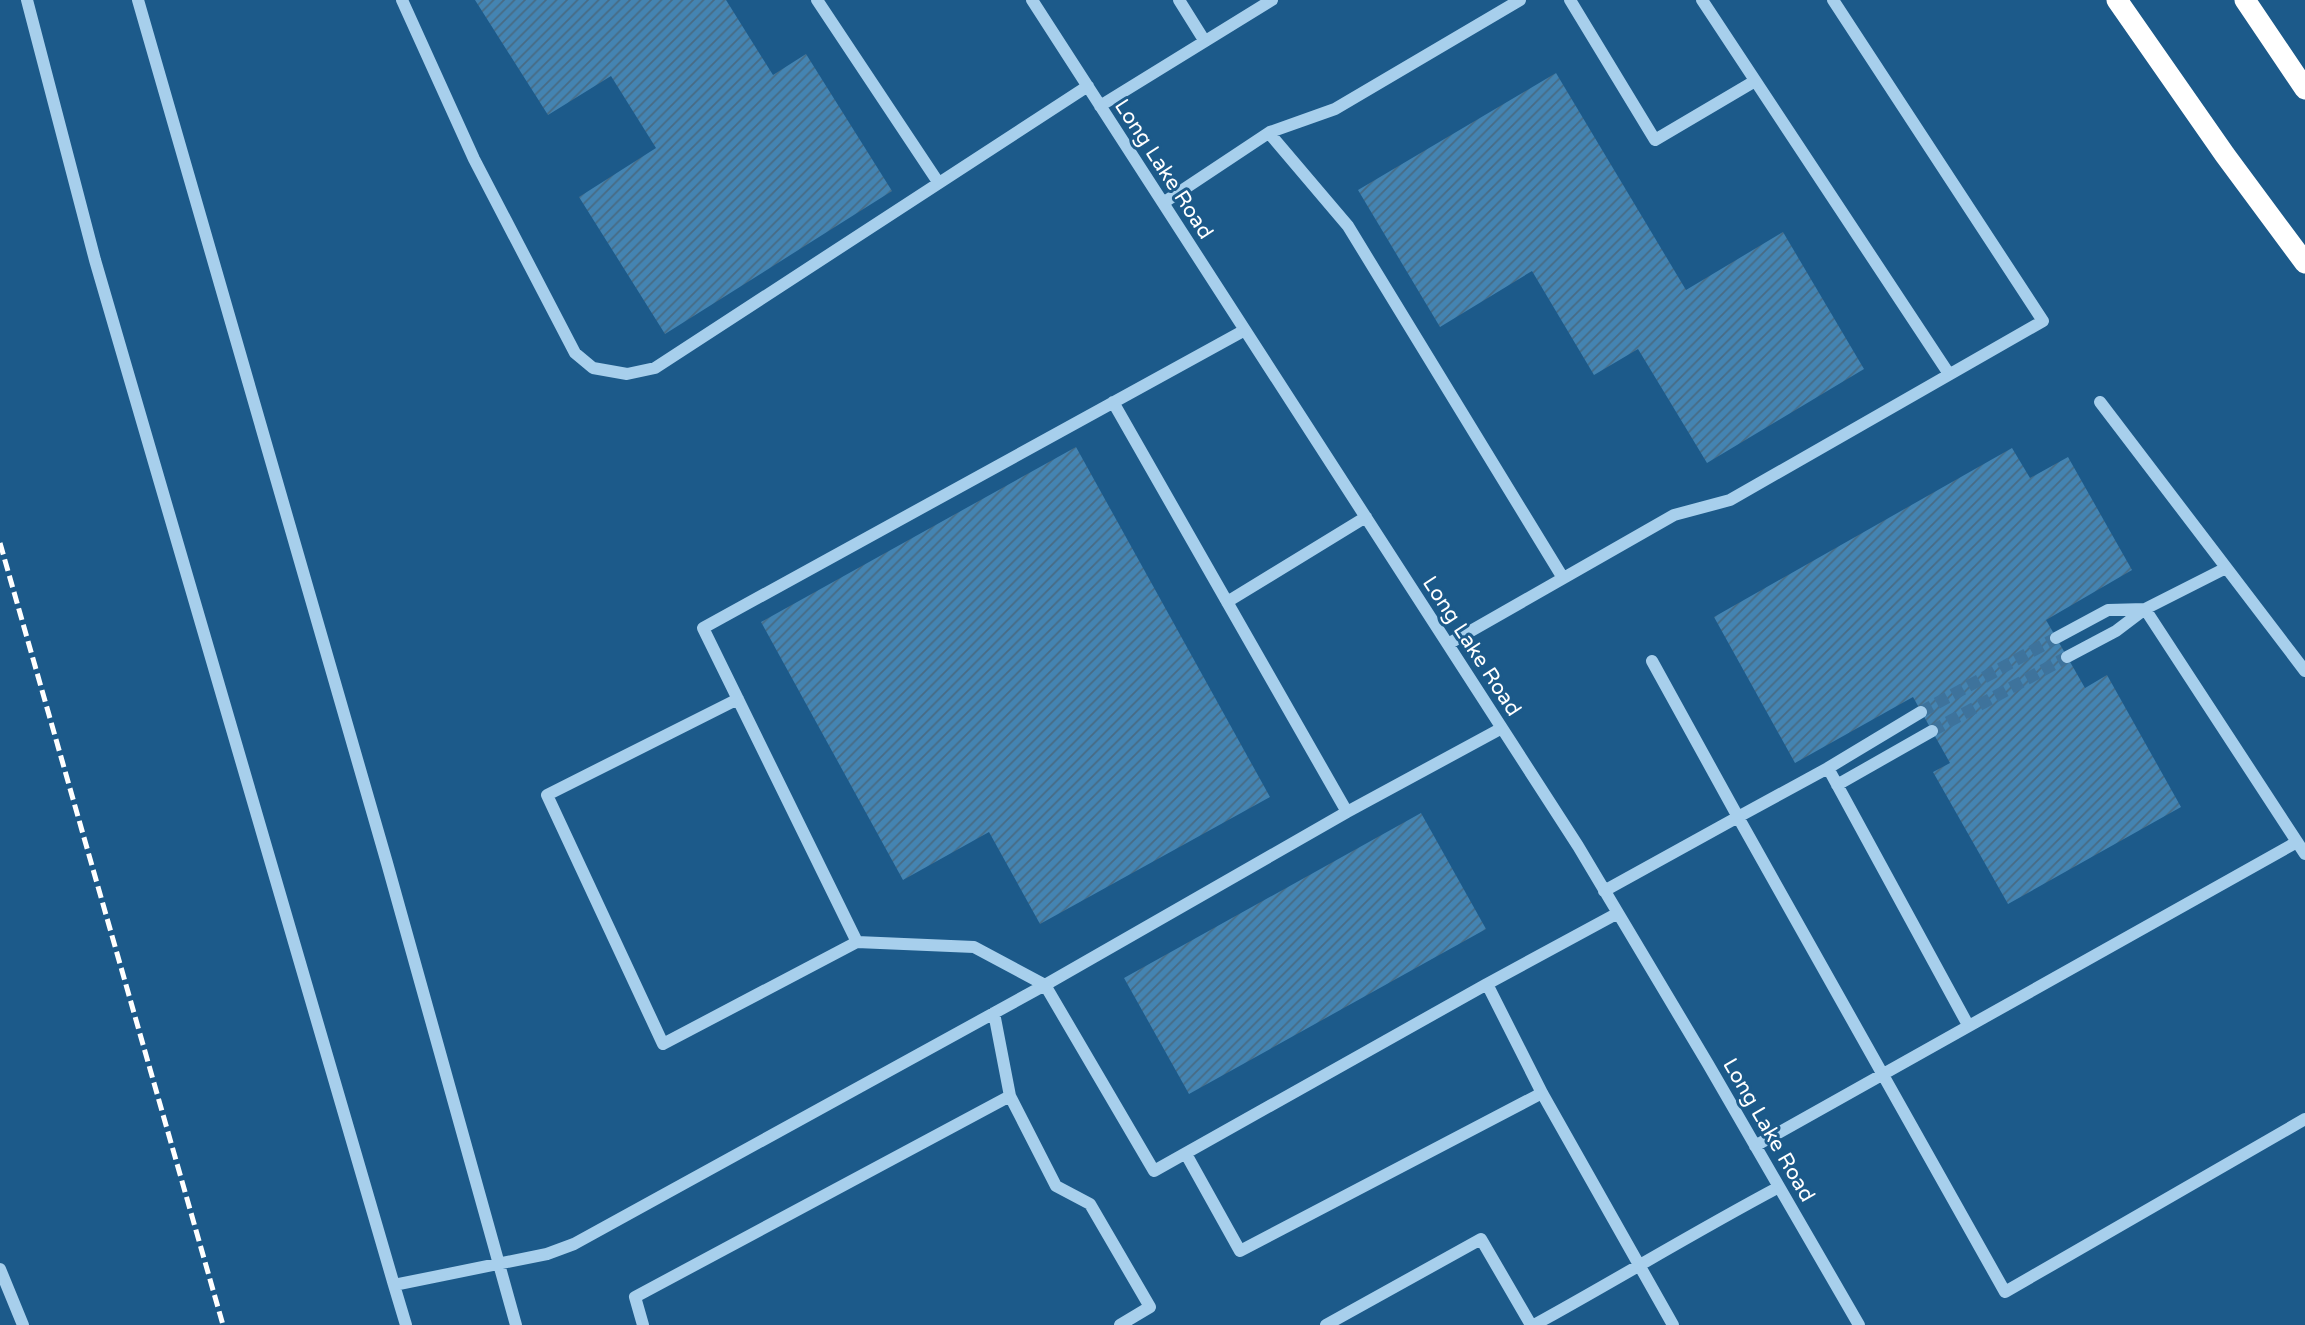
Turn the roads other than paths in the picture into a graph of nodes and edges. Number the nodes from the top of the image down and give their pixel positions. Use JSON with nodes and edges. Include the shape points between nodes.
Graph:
{"nodes":[{"id":1,"x":27,"y":0,"type":"edge"},
{"id":2,"x":138,"y":0,"type":"edge"},
{"id":3,"x":402,"y":0,"type":"edge"},
{"id":4,"x":817,"y":0,"type":"edge"},
{"id":5,"x":1032,"y":0,"type":"edge"},
{"id":6,"x":1179,"y":0,"type":"edge"},
{"id":7,"x":1272,"y":0,"type":"edge"},
{"id":8,"x":1520,"y":0,"type":"edge"},
{"id":9,"x":1570,"y":0,"type":"edge"},
{"id":10,"x":1702,"y":0,"type":"edge"},
{"id":11,"x":1833,"y":0,"type":"edge"},
{"id":12,"x":2117,"y":0,"type":"edge"},
{"id":13,"x":2245,"y":0,"type":"edge"},
{"id":14,"x":1204,"y":40,"type":"junction"},
{"id":15,"x":1755,"y":81,"type":"junction"},
{"id":16,"x":1088,"y":86,"type":"junction"},
{"id":17,"x":2305,"y":89,"type":"edge"},
{"id":18,"x":1100,"y":106,"type":"junction"},
{"id":19,"x":1269,"y":133,"type":"junction"},
{"id":20,"x":938,"y":183,"type":"junction"},
{"id":21,"x":1163,"y":203,"type":"junction"},
{"id":22,"x":2305,"y":263,"type":"edge"},
{"id":23,"x":1245,"y":330,"type":"junction"},
{"id":24,"x":1949,"y":374,"type":"junction"},
{"id":25,"x":1113,"y":402,"type":"junction"},
{"id":26,"x":2099,"y":402,"type":"dead end"},
{"id":27,"x":1366,"y":517,"type":"junction"},
{"id":28,"x":2226,"y":568,"type":"junction"},
{"id":29,"x":1563,"y":578,"type":"junction"},
{"id":30,"x":1227,"y":602,"type":"junction"},
{"id":31,"x":2145,"y":609,"type":"junction"},
{"id":32,"x":2056,"y":638,"type":"tunnel mouth"},
{"id":33,"x":1448,"y":644,"type":"junction"},
{"id":34,"x":2067,"y":657,"type":"tunnel mouth"},
{"id":35,"x":1652,"y":661,"type":"dead end"},
{"id":36,"x":2305,"y":671,"type":"edge"},
{"id":37,"x":738,"y":699,"type":"junction"},
{"id":38,"x":1921,"y":712,"type":"tunnel mouth"},
{"id":39,"x":1502,"y":728,"type":"junction"},
{"id":40,"x":1932,"y":731,"type":"tunnel mouth"},
{"id":41,"x":1828,"y":768,"type":"junction"},
{"id":42,"x":1837,"y":785,"type":"junction"},
{"id":43,"x":1347,"y":812,"type":"junction"},
{"id":44,"x":1738,"y":817,"type":"junction"},
{"id":45,"x":2297,"y":842,"type":"junction"},
{"id":46,"x":2305,"y":854,"type":"edge"},
{"id":47,"x":1604,"y":891,"type":"junction"},
{"id":48,"x":1618,"y":914,"type":"junction"},
{"id":49,"x":858,"y":942,"type":"junction"},
{"id":50,"x":1045,"y":985,"type":"junction"},
{"id":51,"x":1487,"y":985,"type":"junction"},
{"id":52,"x":994,"y":1013,"type":"junction"},
{"id":53,"x":1968,"y":1025,"type":"junction"},
{"id":54,"x":1882,"y":1073,"type":"junction"},
{"id":55,"x":1542,"y":1093,"type":"junction"},
{"id":56,"x":1010,"y":1096,"type":"junction"},
{"id":57,"x":2305,"y":1119,"type":"edge"},
{"id":58,"x":1755,"y":1146,"type":"junction"},
{"id":59,"x":1186,"y":1154,"type":"junction"},
{"id":60,"x":1779,"y":1187,"type":"junction"},
{"id":61,"x":499,"y":1264,"type":"junction"},
{"id":62,"x":1640,"y":1266,"type":"junction"},
{"id":63,"x":0,"y":1269,"type":"edge"},
{"id":64,"x":394,"y":1285,"type":"junction"},
{"id":65,"x":23,"y":1325,"type":"edge"},
{"id":66,"x":406,"y":1325,"type":"edge"},
{"id":67,"x":516,"y":1325,"type":"edge"},
{"id":68,"x":643,"y":1325,"type":"edge"},
{"id":69,"x":1120,"y":1325,"type":"edge"},
{"id":70,"x":1326,"y":1325,"type":"edge"},
{"id":71,"x":1533,"y":1325,"type":"edge"},
{"id":72,"x":1674,"y":1325,"type":"edge"},
{"id":73,"x":1859,"y":1325,"type":"edge"}],
"edges":[{"from":1,"to":64,"type":"street","via":[[95,260]]},
{"from":2,"to":61,"type":"street"},
{"from":3,"to":20,"type":"street","via":[[487,183],[575,353],[593,368],[627,374],[655,368]]},
{"from":4,"to":20,"type":"street"},
{"from":5,"to":16,"type":"street","name":"Long Lake Road"},
{"from":6,"to":14,"type":"street"},
{"from":7,"to":14,"type":"street"},
{"from":8,"to":19,"type":"street","via":[[1335,108]]},
{"from":9,"to":15,"type":"street","via":[[1655,139]]},
{"from":10,"to":15,"type":"street"},
{"from":11,"to":24,"type":"street","via":[[2043,321]]},
{"from":12,"to":22,"type":"highway"},
{"from":13,"to":17,"type":"highway"},
{"from":14,"to":18,"type":"street"},
{"from":15,"to":24,"type":"street"},
{"from":16,"to":18,"type":"street","name":"Long Lake Road"},
{"from":16,"to":20,"type":"street"},
{"from":18,"to":21,"type":"street","name":"Long Lake Road"},
{"from":19,"to":21,"type":"street"},
{"from":19,"to":29,"type":"street","via":[[1348,226]]},
{"from":21,"to":23,"type":"street","name":"Long Lake Road"},
{"from":23,"to":25,"type":"street"},
{"from":23,"to":27,"type":"street","name":"Long Lake Road"},
{"from":24,"to":29,"type":"street","via":[[1730,500],[1674,515]]},
{"from":25,"to":30,"type":"street"},
{"from":25,"to":37,"type":"street","via":[[703,628]]},
{"from":26,"to":28,"type":"street"},
{"from":27,"to":30,"type":"street"},
{"from":27,"to":33,"type":"street","name":"Long Lake Road"},
{"from":28,"to":31,"type":"street"},
{"from":28,"to":36,"type":"street"},
{"from":29,"to":33,"type":"street"},
{"from":30,"to":43,"type":"street"},
{"from":31,"to":32,"type":"street","via":[[2108,610]]},
{"from":31,"to":34,"type":"street","via":[[2116,631]]},
{"from":31,"to":45,"type":"street"},
{"from":33,"to":39,"type":"street","name":"Long Lake Road"},
{"from":35,"to":44,"type":"street"},
{"from":37,"to":49,"type":"street"},
{"from":37,"to":49,"type":"street","via":[[547,795],[663,1044]]},
{"from":38,"to":41,"type":"street"},
{"from":39,"to":43,"type":"street"},
{"from":39,"to":47,"type":"street","name":"Long Lake Road"},
{"from":40,"to":42,"type":"street"},
{"from":41,"to":42,"type":"street"},
{"from":41,"to":44,"type":"street"},
{"from":42,"to":53,"type":"street"},
{"from":43,"to":50,"type":"street"},
{"from":44,"to":47,"type":"street"},
{"from":44,"to":54,"type":"street"},
{"from":45,"to":46,"type":"street"},
{"from":45,"to":53,"type":"street"},
{"from":47,"to":48,"type":"street","name":"Long Lake Road"},
{"from":48,"to":51,"type":"street"},
{"from":48,"to":58,"type":"street","name":"Long Lake Road"},
{"from":49,"to":50,"type":"street","via":[[974,947]]},
{"from":50,"to":52,"type":"street"},
{"from":50,"to":59,"type":"street","via":[[1154,1171]]},
{"from":51,"to":55,"type":"street"},
{"from":51,"to":59,"type":"street"},
{"from":52,"to":56,"type":"street"},
{"from":52,"to":61,"type":"street","via":[[574,1244]]},
{"from":53,"to":54,"type":"street"},
{"from":54,"to":57,"type":"street","via":[[2005,1292]]},
{"from":54,"to":58,"type":"street"},
{"from":55,"to":59,"type":"street","via":[[1240,1251]]},
{"from":55,"to":62,"type":"street"},
{"from":56,"to":68,"type":"street","via":[[635,1297]]},
{"from":56,"to":69,"type":"street","via":[[1056,1186],[1090,1204],[1150,1307]]},
{"from":58,"to":60,"type":"street","name":"Long Lake Road"},
{"from":60,"to":62,"type":"street"},
{"from":60,"to":73,"type":"street","name":"Long Lake Road"},
{"from":61,"to":64,"type":"street"},
{"from":61,"to":67,"type":"street"},
{"from":62,"to":71,"type":"street"},
{"from":62,"to":72,"type":"street"},
{"from":63,"to":65,"type":"street"},
{"from":64,"to":66,"type":"street"},
{"from":70,"to":71,"type":"street","via":[[1481,1239]]}]}
